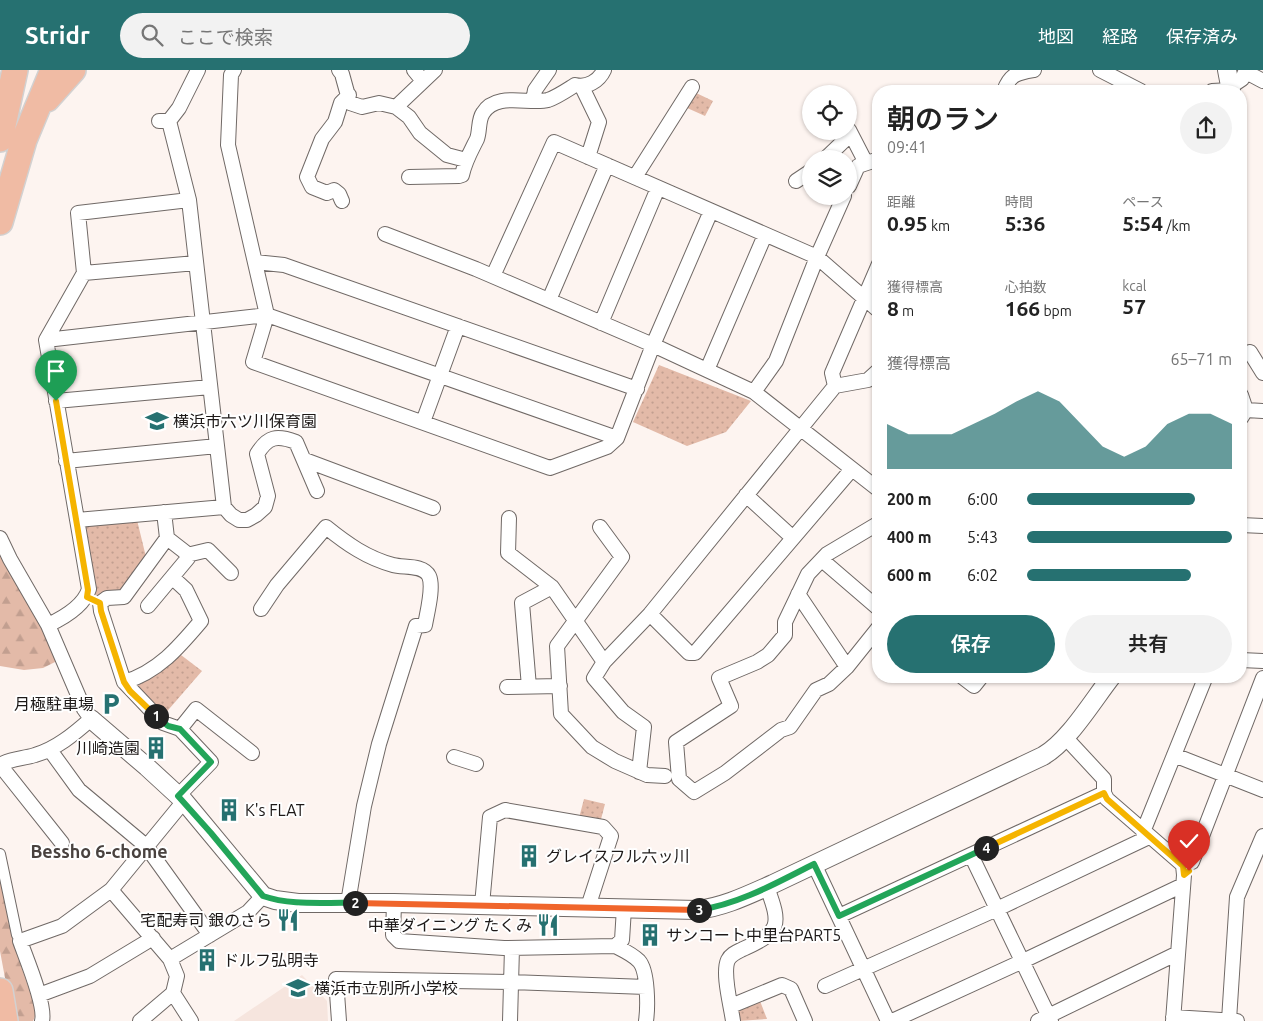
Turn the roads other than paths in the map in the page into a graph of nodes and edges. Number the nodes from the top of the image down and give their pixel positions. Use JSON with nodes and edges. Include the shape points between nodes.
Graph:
{"nodes":[{"id":1,"x":73,"y":70,"type":"edge"},
{"id":2,"x":198,"y":70,"type":"edge"},
{"id":3,"x":234,"y":70,"type":"edge"},
{"id":4,"x":339,"y":70,"type":"edge"},
{"id":5,"x":435,"y":70,"type":"edge"},
{"id":6,"x":549,"y":70,"type":"edge"},
{"id":7,"x":604,"y":70,"type":"edge"},
{"id":8,"x":1034,"y":70,"type":"edge"},
{"id":9,"x":1100,"y":70,"type":"edge"},
{"id":10,"x":1246,"y":71,"type":"edge"},
{"id":11,"x":418,"y":75,"type":"edge"},
{"id":12,"x":25,"y":77,"type":"edge"},
{"id":13,"x":1263,"y":82,"type":"edge"},
{"id":14,"x":1006,"y":85,"type":"edge"},
{"id":15,"x":1129,"y":85,"type":"edge"},
{"id":16,"x":1230,"y":85,"type":"edge"},
{"id":17,"x":582,"y":87,"type":"junction"},
{"id":18,"x":692,"y":87,"type":"dead end"},
{"id":19,"x":349,"y":94,"type":"junction"},
{"id":20,"x":533,"y":101,"type":"junction"},
{"id":21,"x":396,"y":107,"type":"junction"},
{"id":22,"x":34,"y":112,"type":"junction"},
{"id":23,"x":0,"y":139,"type":"edge"},
{"id":24,"x":843,"y":140,"type":"edge"},
{"id":25,"x":856,"y":140,"type":"edge"},
{"id":26,"x":833,"y":150,"type":"edge"},
{"id":27,"x":588,"y":157,"type":"junction"},
{"id":28,"x":466,"y":160,"type":"junction"},
{"id":29,"x":872,"y":160,"type":"edge"},
{"id":30,"x":872,"y":161,"type":"edge"},
{"id":31,"x":607,"y":165,"type":"junction"},
{"id":32,"x":857,"y":168,"type":"edge"},
{"id":33,"x":409,"y":177,"type":"dead end"},
{"id":34,"x":635,"y":178,"type":"junction"},
{"id":35,"x":802,"y":178,"type":"edge"},
{"id":36,"x":796,"y":182,"type":"dead end"},
{"id":37,"x":658,"y":188,"type":"junction"},
{"id":38,"x":189,"y":200,"type":"junction"},
{"id":39,"x":342,"y":201,"type":"dead end"},
{"id":40,"x":840,"y":205,"type":"edge"},
{"id":41,"x":711,"y":211,"type":"junction"},
{"id":42,"x":0,"y":222,"type":"edge"},
{"id":43,"x":385,"y":234,"type":"dead end"},
{"id":44,"x":765,"y":235,"type":"junction"},
{"id":45,"x":817,"y":257,"type":"junction"},
{"id":46,"x":196,"y":262,"type":"junction"},
{"id":47,"x":255,"y":262,"type":"junction"},
{"id":48,"x":84,"y":273,"type":"junction"},
{"id":49,"x":493,"y":276,"type":"junction"},
{"id":50,"x":872,"y":280,"type":"edge"},
{"id":51,"x":864,"y":298,"type":"junction"},
{"id":52,"x":549,"y":300,"type":"junction"},
{"id":53,"x":872,"y":304,"type":"edge"},
{"id":54,"x":267,"y":315,"type":"junction"},
{"id":55,"x":203,"y":323,"type":"junction"},
{"id":56,"x":601,"y":323,"type":"junction"},
{"id":57,"x":458,"y":326,"type":"junction"},
{"id":58,"x":46,"y":340,"type":"junction"},
{"id":59,"x":653,"y":345,"type":"junction"},
{"id":60,"x":1250,"y":352,"type":"dead end"},
{"id":61,"x":707,"y":370,"type":"junction"},
{"id":62,"x":1263,"y":373,"type":"edge"},
{"id":63,"x":440,"y":376,"type":"junction"},
{"id":64,"x":872,"y":379,"type":"edge"},
{"id":65,"x":836,"y":386,"type":"junction"},
{"id":66,"x":210,"y":387,"type":"junction"},
{"id":67,"x":637,"y":389,"type":"junction"},
{"id":68,"x":754,"y":392,"type":"junction"},
{"id":69,"x":56,"y":401,"type":"junction"},
{"id":70,"x":1263,"y":411,"type":"edge"},
{"id":71,"x":1247,"y":414,"type":"edge"},
{"id":72,"x":423,"y":422,"type":"junction"},
{"id":73,"x":801,"y":429,"type":"junction"},
{"id":74,"x":617,"y":438,"type":"junction"},
{"id":75,"x":217,"y":446,"type":"junction"},
{"id":76,"x":305,"y":460,"type":"junction"},
{"id":77,"x":66,"y":461,"type":"junction"},
{"id":78,"x":852,"y":469,"type":"junction"},
{"id":79,"x":872,"y":485,"type":"edge"},
{"id":80,"x":317,"y":492,"type":"dead end"},
{"id":81,"x":746,"y":495,"type":"junction"},
{"id":82,"x":224,"y":506,"type":"junction"},
{"id":83,"x":433,"y":508,"type":"dead end"},
{"id":84,"x":164,"y":512,"type":"junction"},
{"id":85,"x":509,"y":518,"type":"dead end"},
{"id":86,"x":77,"y":520,"type":"junction"},
{"id":87,"x":1247,"y":525,"type":"edge"},
{"id":88,"x":1263,"y":526,"type":"edge"},
{"id":89,"x":600,"y":527,"type":"dead end"},
{"id":90,"x":872,"y":527,"type":"edge"},
{"id":91,"x":0,"y":538,"type":"edge"},
{"id":92,"x":167,"y":538,"type":"junction"},
{"id":93,"x":793,"y":538,"type":"junction"},
{"id":94,"x":187,"y":555,"type":"junction"},
{"id":95,"x":822,"y":560,"type":"junction"},
{"id":96,"x":232,"y":573,"type":"dead end"},
{"id":97,"x":173,"y":578,"type":"junction"},
{"id":98,"x":552,"y":587,"type":"junction"},
{"id":99,"x":798,"y":594,"type":"junction"},
{"id":100,"x":87,"y":597,"type":"junction"},
{"id":101,"x":100,"y":603,"type":"junction"},
{"id":102,"x":872,"y":603,"type":"edge"},
{"id":103,"x":148,"y":606,"type":"dead end"},
{"id":104,"x":261,"y":609,"type":"dead end"},
{"id":105,"x":650,"y":614,"type":"junction"},
{"id":106,"x":575,"y":622,"type":"junction"},
{"id":107,"x":48,"y":625,"type":"junction"},
{"id":108,"x":872,"y":636,"type":"edge"},
{"id":109,"x":1247,"y":660,"type":"edge"},
{"id":110,"x":1263,"y":661,"type":"edge"},
{"id":111,"x":604,"y":662,"type":"junction"},
{"id":112,"x":847,"y":667,"type":"junction"},
{"id":113,"x":1263,"y":678,"type":"edge"},
{"id":114,"x":124,"y":682,"type":"junction"},
{"id":115,"x":1107,"y":683,"type":"edge"},
{"id":116,"x":1203,"y":683,"type":"edge"},
{"id":117,"x":560,"y":686,"type":"junction"},
{"id":118,"x":507,"y":687,"type":"dead end"},
{"id":119,"x":529,"y":687,"type":"junction"},
{"id":120,"x":91,"y":719,"type":"junction"},
{"id":121,"x":180,"y":729,"type":"junction"},
{"id":122,"x":1065,"y":737,"type":"junction"},
{"id":123,"x":50,"y":750,"type":"junction"},
{"id":124,"x":252,"y":753,"type":"dead end"},
{"id":125,"x":1174,"y":755,"type":"junction"},
{"id":126,"x":454,"y":757,"type":"dead end"},
{"id":127,"x":476,"y":764,"type":"dead end"},
{"id":128,"x":639,"y":772,"type":"junction"},
{"id":129,"x":665,"y":776,"type":"dead end"},
{"id":130,"x":1226,"y":776,"type":"junction"},
{"id":131,"x":1263,"y":790,"type":"edge"},
{"id":132,"x":1104,"y":793,"type":"junction"},
{"id":133,"x":181,"y":799,"type":"junction"},
{"id":134,"x":1146,"y":834,"type":"junction"},
{"id":135,"x":1263,"y":836,"type":"edge"},
{"id":136,"x":64,"y":846,"type":"dead end"},
{"id":137,"x":146,"y":846,"type":"junction"},
{"id":138,"x":0,"y":854,"type":"edge"},
{"id":139,"x":971,"y":855,"type":"junction"},
{"id":140,"x":814,"y":864,"type":"junction"},
{"id":141,"x":1187,"y":873,"type":"junction"},
{"id":142,"x":767,"y":887,"type":"junction"},
{"id":143,"x":111,"y":890,"type":"junction"},
{"id":144,"x":263,"y":896,"type":"junction"},
{"id":145,"x":348,"y":903,"type":"junction"},
{"id":146,"x":394,"y":903,"type":"junction"},
{"id":147,"x":482,"y":905,"type":"junction"},
{"id":148,"x":588,"y":907,"type":"junction"},
{"id":149,"x":624,"y":908,"type":"junction"},
{"id":150,"x":997,"y":909,"type":"junction"},
{"id":151,"x":839,"y":916,"type":"junction"},
{"id":152,"x":210,"y":935,"type":"junction"},
{"id":153,"x":18,"y":938,"type":"junction"},
{"id":154,"x":153,"y":938,"type":"junction"},
{"id":155,"x":615,"y":946,"type":"junction"},
{"id":156,"x":512,"y":948,"type":"junction"},
{"id":157,"x":1178,"y":953,"type":"junction"},
{"id":158,"x":170,"y":959,"type":"junction"},
{"id":159,"x":1023,"y":961,"type":"junction"},
{"id":160,"x":864,"y":969,"type":"junction"},
{"id":161,"x":511,"y":982,"type":"junction"},
{"id":162,"x":825,"y":986,"type":"dead end"},
{"id":163,"x":646,"y":987,"type":"junction"},
{"id":164,"x":0,"y":991,"type":"edge"},
{"id":165,"x":173,"y":993,"type":"junction"},
{"id":166,"x":39,"y":995,"type":"junction"},
{"id":167,"x":731,"y":1006,"type":"junction"},
{"id":168,"x":915,"y":1016,"type":"edge"},
{"id":169,"x":1046,"y":1019,"type":"edge"},
{"id":170,"x":1173,"y":1019,"type":"edge"},
{"id":171,"x":5,"y":1021,"type":"edge"},
{"id":172,"x":42,"y":1021,"type":"edge"},
{"id":173,"x":140,"y":1021,"type":"edge"},
{"id":174,"x":192,"y":1021,"type":"edge"},
{"id":175,"x":339,"y":1021,"type":"edge"},
{"id":176,"x":510,"y":1021,"type":"edge"},
{"id":177,"x":646,"y":1021,"type":"edge"},
{"id":178,"x":733,"y":1021,"type":"edge"},
{"id":179,"x":805,"y":1021,"type":"edge"},
{"id":180,"x":890,"y":1021,"type":"edge"},
{"id":181,"x":1233,"y":1021,"type":"edge"}],
"edges":[{"from":1,"to":22,"type":"highway"},
{"from":2,"to":38,"type":"street","via":[[179,108],[164,121]]},
{"from":3,"to":47,"type":"street","via":[[231,75],[228,145]]},
{"from":4,"to":19,"type":"street"},
{"from":5,"to":11,"type":"street"},
{"from":6,"to":20,"type":"street","via":[[535,90]]},
{"from":7,"to":17,"type":"street","via":[[595,81]]},
{"from":8,"to":14,"type":"street","via":[[1017,73]]},
{"from":9,"to":15,"type":"street"},
{"from":10,"to":13,"type":"street"},
{"from":10,"to":16,"type":"street","via":[[1242,79]]},
{"from":11,"to":21,"type":"street"},
{"from":12,"to":22,"type":"highway"},
{"from":12,"to":23,"type":"highway"},
{"from":17,"to":20,"type":"street","via":[[575,85],[547,100]]},
{"from":17,"to":27,"type":"street","via":[[599,122]]},
{"from":18,"to":34,"type":"street"},
{"from":19,"to":21,"type":"street","via":[[350,103],[362,107],[379,103]]},
{"from":19,"to":39,"type":"street","via":[[322,140],[307,177],[312,187],[327,193],[334,190]]},
{"from":20,"to":28,"type":"street","via":[[523,99],[490,105],[482,113],[478,137]]},
{"from":21,"to":28,"type":"street","via":[[409,117],[420,133],[447,154]]},
{"from":22,"to":42,"type":"highway"},
{"from":24,"to":26,"type":"street"},
{"from":25,"to":29,"type":"street"},
{"from":27,"to":31,"type":"street"},
{"from":27,"to":49,"type":"street","via":[[554,142]]},
{"from":28,"to":33,"type":"street","via":[[459,176]]},
{"from":30,"to":32,"type":"street"},
{"from":31,"to":34,"type":"street"},
{"from":31,"to":52,"type":"street"},
{"from":34,"to":37,"type":"street"},
{"from":35,"to":36,"type":"street"},
{"from":37,"to":41,"type":"street"},
{"from":37,"to":56,"type":"street"},
{"from":38,"to":46,"type":"street"},
{"from":38,"to":48,"type":"street","via":[[78,213]]},
{"from":40,"to":45,"type":"street"},
{"from":41,"to":44,"type":"street"},
{"from":41,"to":59,"type":"street"},
{"from":43,"to":49,"type":"street"},
{"from":44,"to":45,"type":"street"},
{"from":44,"to":61,"type":"street"},
{"from":45,"to":51,"type":"street"},
{"from":45,"to":68,"type":"street","via":[[776,361]]},
{"from":46,"to":48,"type":"street"},
{"from":46,"to":55,"type":"street"},
{"from":47,"to":54,"type":"street"},
{"from":47,"to":57,"type":"street","via":[[284,265]]},
{"from":48,"to":58,"type":"street"},
{"from":49,"to":52,"type":"street"},
{"from":50,"to":51,"type":"street"},
{"from":51,"to":53,"type":"street"},
{"from":51,"to":65,"type":"street","via":[[832,373]]},
{"from":52,"to":56,"type":"street"},
{"from":54,"to":55,"type":"street"},
{"from":54,"to":63,"type":"street"},
{"from":54,"to":72,"type":"street","via":[[253,362]]},
{"from":55,"to":58,"type":"street"},
{"from":55,"to":66,"type":"street"},
{"from":56,"to":59,"type":"street"},
{"from":57,"to":63,"type":"street"},
{"from":57,"to":67,"type":"street"},
{"from":58,"to":69,"type":"street"},
{"from":59,"to":61,"type":"street"},
{"from":59,"to":67,"type":"street"},
{"from":60,"to":62,"type":"street"},
{"from":61,"to":68,"type":"street"},
{"from":63,"to":72,"type":"street"},
{"from":63,"to":74,"type":"street"},
{"from":64,"to":65,"type":"street"},
{"from":65,"to":73,"type":"street"},
{"from":66,"to":69,"type":"street"},
{"from":66,"to":75,"type":"street"},
{"from":67,"to":74,"type":"street"},
{"from":68,"to":73,"type":"street"},
{"from":69,"to":77,"type":"street"},
{"from":70,"to":71,"type":"street"},
{"from":72,"to":74,"type":"street","via":[[550,468],[607,447]]},
{"from":73,"to":78,"type":"street"},
{"from":73,"to":81,"type":"street"},
{"from":75,"to":77,"type":"street"},
{"from":75,"to":82,"type":"street"},
{"from":76,"to":80,"type":"street"},
{"from":76,"to":82,"type":"street","via":[[296,442],[284,437],[263,443],[257,454],[268,496],[265,507],[248,520],[240,520]]},
{"from":76,"to":83,"type":"street"},
{"from":77,"to":86,"type":"street"},
{"from":78,"to":79,"type":"street"},
{"from":78,"to":93,"type":"street"},
{"from":81,"to":93,"type":"street"},
{"from":81,"to":105,"type":"street"},
{"from":82,"to":84,"type":"street"},
{"from":84,"to":86,"type":"street"},
{"from":84,"to":92,"type":"street"},
{"from":85,"to":98,"type":"street","via":[[508,553]]},
{"from":86,"to":100,"type":"street"},
{"from":87,"to":88,"type":"street"},
{"from":89,"to":106,"type":"street","via":[[622,557]]},
{"from":90,"to":95,"type":"street"},
{"from":91,"to":107,"type":"street"},
{"from":92,"to":94,"type":"street"},
{"from":92,"to":101,"type":"street","via":[[124,596],[108,598]]},
{"from":93,"to":105,"type":"street","via":[[696,652],[689,652]]},
{"from":94,"to":96,"type":"street","via":[[208,550]]},
{"from":94,"to":97,"type":"street"},
{"from":95,"to":99,"type":"street","via":[[808,574]]},
{"from":95,"to":102,"type":"street"},
{"from":97,"to":103,"type":"street"},
{"from":97,"to":114,"type":"street","via":[[186,590],[201,621],[171,655],[140,678]]},
{"from":98,"to":106,"type":"street"},
{"from":98,"to":119,"type":"street","via":[[522,603]]},
{"from":99,"to":112,"type":"street"},
{"from":99,"to":112,"type":"street","via":[[785,622],[785,635],[768,655],[719,678],[731,706],[676,742],[679,779],[694,792],[725,773],[790,726],[816,690],[829,684]]},
{"from":100,"to":101,"type":"street"},
{"from":100,"to":107,"type":"street"},
{"from":101,"to":114,"type":"street"},
{"from":104,"to":145,"type":"street","via":[[277,584],[326,527],[374,559],[394,566],[420,569],[428,574],[431,583],[425,625],[416,626],[379,744],[364,806]]},
{"from":105,"to":111,"type":"street"},
{"from":106,"to":111,"type":"street"},
{"from":106,"to":117,"type":"street","via":[[557,646]]},
{"from":107,"to":120,"type":"street"},
{"from":108,"to":112,"type":"street"},
{"from":109,"to":110,"type":"street"},
{"from":111,"to":128,"type":"street","via":[[594,678],[623,712],[644,727]]},
{"from":113,"to":130,"type":"street"},
{"from":114,"to":121,"type":"street","via":[[163,723]]},
{"from":115,"to":122,"type":"street"},
{"from":116,"to":125,"type":"street"},
{"from":117,"to":119,"type":"street"},
{"from":117,"to":128,"type":"street","via":[[561,714],[592,747]]},
{"from":118,"to":119,"type":"street"},
{"from":120,"to":123,"type":"street"},
{"from":120,"to":133,"type":"street"},
{"from":121,"to":124,"type":"street","via":[[196,709]]},
{"from":121,"to":133,"type":"street","via":[[211,762]]},
{"from":122,"to":132,"type":"street","via":[[1104,779]]},
{"from":122,"to":140,"type":"street","via":[[1043,756]]},
{"from":123,"to":136,"type":"street","via":[[0,765]]},
{"from":123,"to":137,"type":"street","via":[[78,790]]},
{"from":125,"to":130,"type":"street"},
{"from":125,"to":134,"type":"street"},
{"from":126,"to":127,"type":"street"},
{"from":128,"to":129,"type":"street"},
{"from":130,"to":131,"type":"street"},
{"from":130,"to":141,"type":"street"},
{"from":132,"to":134,"type":"street"},
{"from":132,"to":139,"type":"street"},
{"from":133,"to":137,"type":"street"},
{"from":133,"to":144,"type":"street"},
{"from":134,"to":141,"type":"street"},
{"from":134,"to":150,"type":"street"},
{"from":135,"to":181,"type":"street","via":[[1237,897]]},
{"from":137,"to":143,"type":"street"},
{"from":137,"to":152,"type":"street"},
{"from":138,"to":153,"type":"street"},
{"from":139,"to":150,"type":"street"},
{"from":139,"to":151,"type":"street"},
{"from":140,"to":142,"type":"street"},
{"from":140,"to":151,"type":"street"},
{"from":141,"to":157,"type":"street"},
{"from":141,"to":159,"type":"street"},
{"from":142,"to":149,"type":"street","via":[[710,909]]},
{"from":142,"to":167,"type":"street","via":[[775,909],[774,928],[769,936],[733,953],[728,960],[726,969]]},
{"from":143,"to":153,"type":"street","via":[[62,926]]},
{"from":143,"to":154,"type":"street"},
{"from":144,"to":145,"type":"street","via":[[298,903]]},
{"from":144,"to":152,"type":"street","via":[[248,912]]},
{"from":145,"to":146,"type":"street"},
{"from":146,"to":147,"type":"street"},
{"from":146,"to":156,"type":"street","via":[[393,935],[399,940]]},
{"from":147,"to":148,"type":"street"},
{"from":147,"to":148,"type":"street","via":[[490,816],[505,810],[603,827],[612,836]]},
{"from":148,"to":149,"type":"street"},
{"from":149,"to":155,"type":"street","via":[[622,940]]},
{"from":150,"to":159,"type":"street"},
{"from":150,"to":160,"type":"street"},
{"from":151,"to":160,"type":"street"},
{"from":152,"to":158,"type":"street"},
{"from":153,"to":166,"type":"street"},
{"from":154,"to":158,"type":"street"},
{"from":154,"to":166,"type":"street","via":[[90,976]]},
{"from":155,"to":156,"type":"street"},
{"from":155,"to":163,"type":"street","via":[[639,961]]},
{"from":156,"to":161,"type":"street"},
{"from":157,"to":169,"type":"street"},
{"from":157,"to":170,"type":"street"},
{"from":158,"to":165,"type":"street","via":[[177,976]]},
{"from":159,"to":168,"type":"street"},
{"from":159,"to":169,"type":"street"},
{"from":160,"to":162,"type":"street"},
{"from":160,"to":180,"type":"street"},
{"from":161,"to":163,"type":"street"},
{"from":161,"to":175,"type":"street","via":[[336,979]]},
{"from":161,"to":176,"type":"street"},
{"from":163,"to":177,"type":"street"},
{"from":164,"to":171,"type":"highway"},
{"from":165,"to":173,"type":"street"},
{"from":165,"to":174,"type":"street"},
{"from":166,"to":172,"type":"street","via":[[44,1015]]},
{"from":167,"to":178,"type":"street"},
{"from":167,"to":179,"type":"street","via":[[782,985],[791,989]]},
{"from":168,"to":180,"type":"street"},
{"from":170,"to":181,"type":"street"}]}
